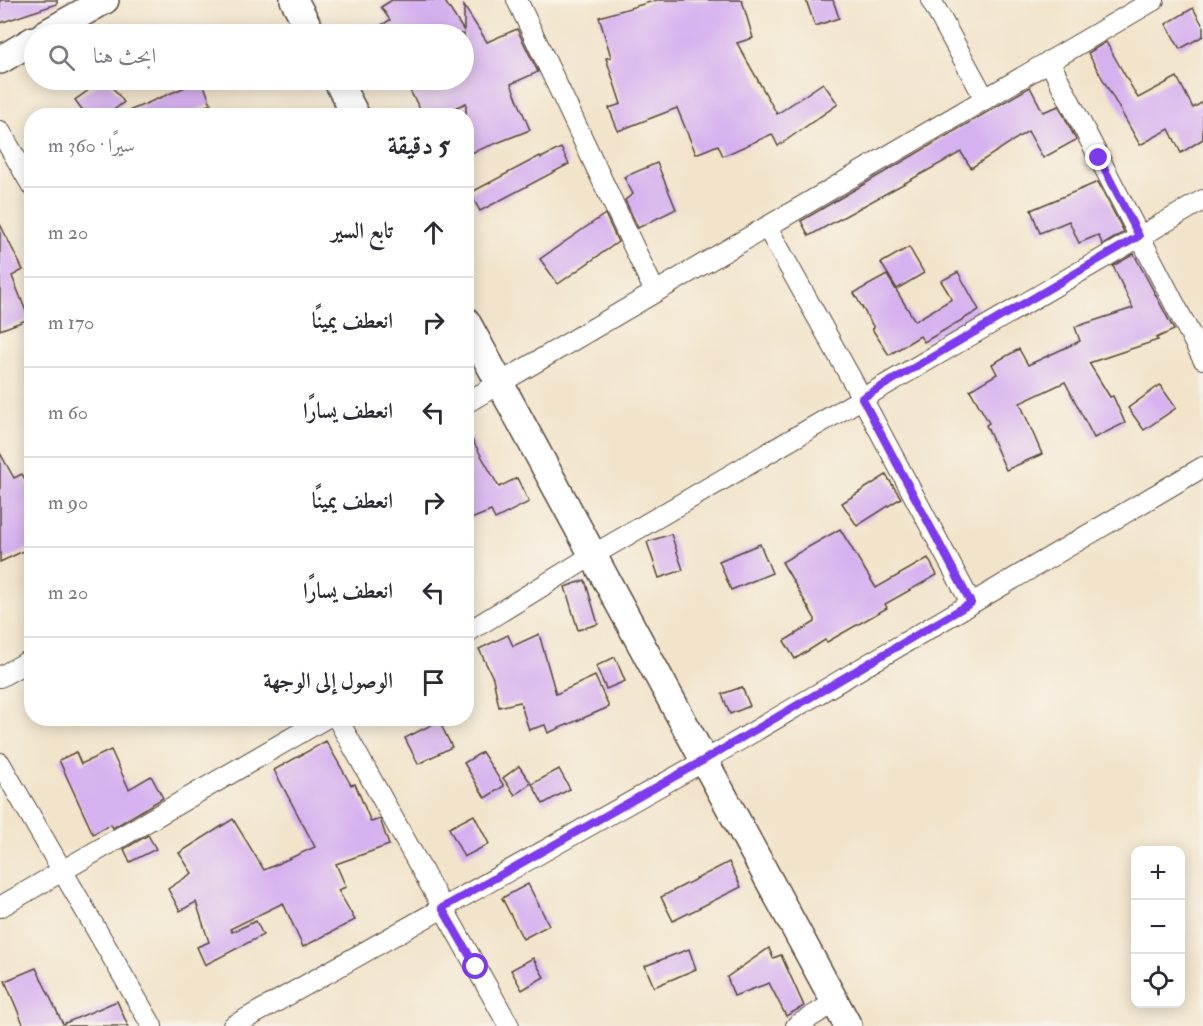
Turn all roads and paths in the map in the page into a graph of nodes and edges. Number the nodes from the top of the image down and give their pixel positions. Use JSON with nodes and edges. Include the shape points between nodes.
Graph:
{"nodes":[{"id":1,"x":105,"y":0,"type":"edge"},
{"id":2,"x":294,"y":0,"type":"edge"},
{"id":3,"x":517,"y":0,"type":"edge"},
{"id":4,"x":931,"y":0,"type":"edge"},
{"id":5,"x":1154,"y":0,"type":"edge"},
{"id":6,"x":63,"y":24,"type":"edge"},
{"id":7,"x":307,"y":24,"type":"edge"},
{"id":8,"x":24,"y":46,"type":"edge"},
{"id":9,"x":0,"y":60,"type":"edge"},
{"id":10,"x":1049,"y":61,"type":"junction"},
{"id":11,"x":342,"y":90,"type":"edge"},
{"id":12,"x":985,"y":99,"type":"junction"},
{"id":13,"x":352,"y":108,"type":"edge"},
{"id":14,"x":0,"y":131,"type":"edge"},
{"id":15,"x":24,"y":172,"type":"edge"},
{"id":16,"x":1203,"y":200,"type":"edge"},
{"id":17,"x":767,"y":227,"type":"junction"},
{"id":18,"x":1139,"y":236,"type":"junction"},
{"id":19,"x":655,"y":292,"type":"junction"},
{"id":20,"x":474,"y":336,"type":"edge"},
{"id":21,"x":1203,"y":359,"type":"edge"},
{"id":22,"x":500,"y":383,"type":"junction"},
{"id":23,"x":474,"y":398,"type":"edge"},
{"id":24,"x":862,"y":398,"type":"junction"},
{"id":25,"x":1203,"y":467,"type":"edge"},
{"id":26,"x":593,"y":555,"type":"junction"},
{"id":27,"x":971,"y":603,"type":"junction"},
{"id":28,"x":474,"y":628,"type":"edge"},
{"id":29,"x":24,"y":663,"type":"edge"},
{"id":30,"x":0,"y":677,"type":"edge"},
{"id":31,"x":312,"y":726,"type":"edge"},
{"id":32,"x":341,"y":726,"type":"edge"},
{"id":33,"x":704,"y":760,"type":"junction"},
{"id":34,"x":0,"y":763,"type":"edge"},
{"id":35,"x":62,"y":870,"type":"junction"},
{"id":36,"x":0,"y":907,"type":"edge"},
{"id":37,"x":442,"y":908,"type":"junction"},
{"id":38,"x":835,"y":1002,"type":"junction"},
{"id":39,"x":152,"y":1026,"type":"edge"},
{"id":40,"x":233,"y":1026,"type":"edge"},
{"id":41,"x":509,"y":1026,"type":"edge"},
{"id":42,"x":796,"y":1026,"type":"edge"},
{"id":43,"x":848,"y":1026,"type":"edge"}],
"edges":[{"from":1,"to":6,"type":"street"},
{"from":2,"to":7,"type":"street"},
{"from":3,"to":19,"type":"street"},
{"from":4,"to":12,"type":"street"},
{"from":5,"to":10,"type":"street"},
{"from":8,"to":9,"type":"street"},
{"from":10,"to":12,"type":"street"},
{"from":10,"to":18,"type":"street"},
{"from":11,"to":13,"type":"street"},
{"from":12,"to":17,"type":"street"},
{"from":14,"to":15,"type":"street"},
{"from":16,"to":18,"type":"street"},
{"from":17,"to":19,"type":"street"},
{"from":17,"to":24,"type":"street"},
{"from":18,"to":21,"type":"street"},
{"from":18,"to":24,"type":"street"},
{"from":19,"to":22,"type":"street"},
{"from":20,"to":22,"type":"street"},
{"from":22,"to":23,"type":"street"},
{"from":22,"to":26,"type":"street"},
{"from":24,"to":26,"type":"street"},
{"from":24,"to":27,"type":"street"},
{"from":25,"to":27,"type":"street"},
{"from":26,"to":28,"type":"street"},
{"from":26,"to":33,"type":"street"},
{"from":27,"to":33,"type":"street"},
{"from":29,"to":30,"type":"street"},
{"from":31,"to":35,"type":"street"},
{"from":32,"to":37,"type":"street"},
{"from":33,"to":37,"type":"street"},
{"from":33,"to":38,"type":"street"},
{"from":34,"to":35,"type":"street"},
{"from":35,"to":36,"type":"street"},
{"from":35,"to":39,"type":"street"},
{"from":37,"to":40,"type":"street"},
{"from":37,"to":41,"type":"street"},
{"from":38,"to":42,"type":"street"},
{"from":38,"to":43,"type":"street"}]}
